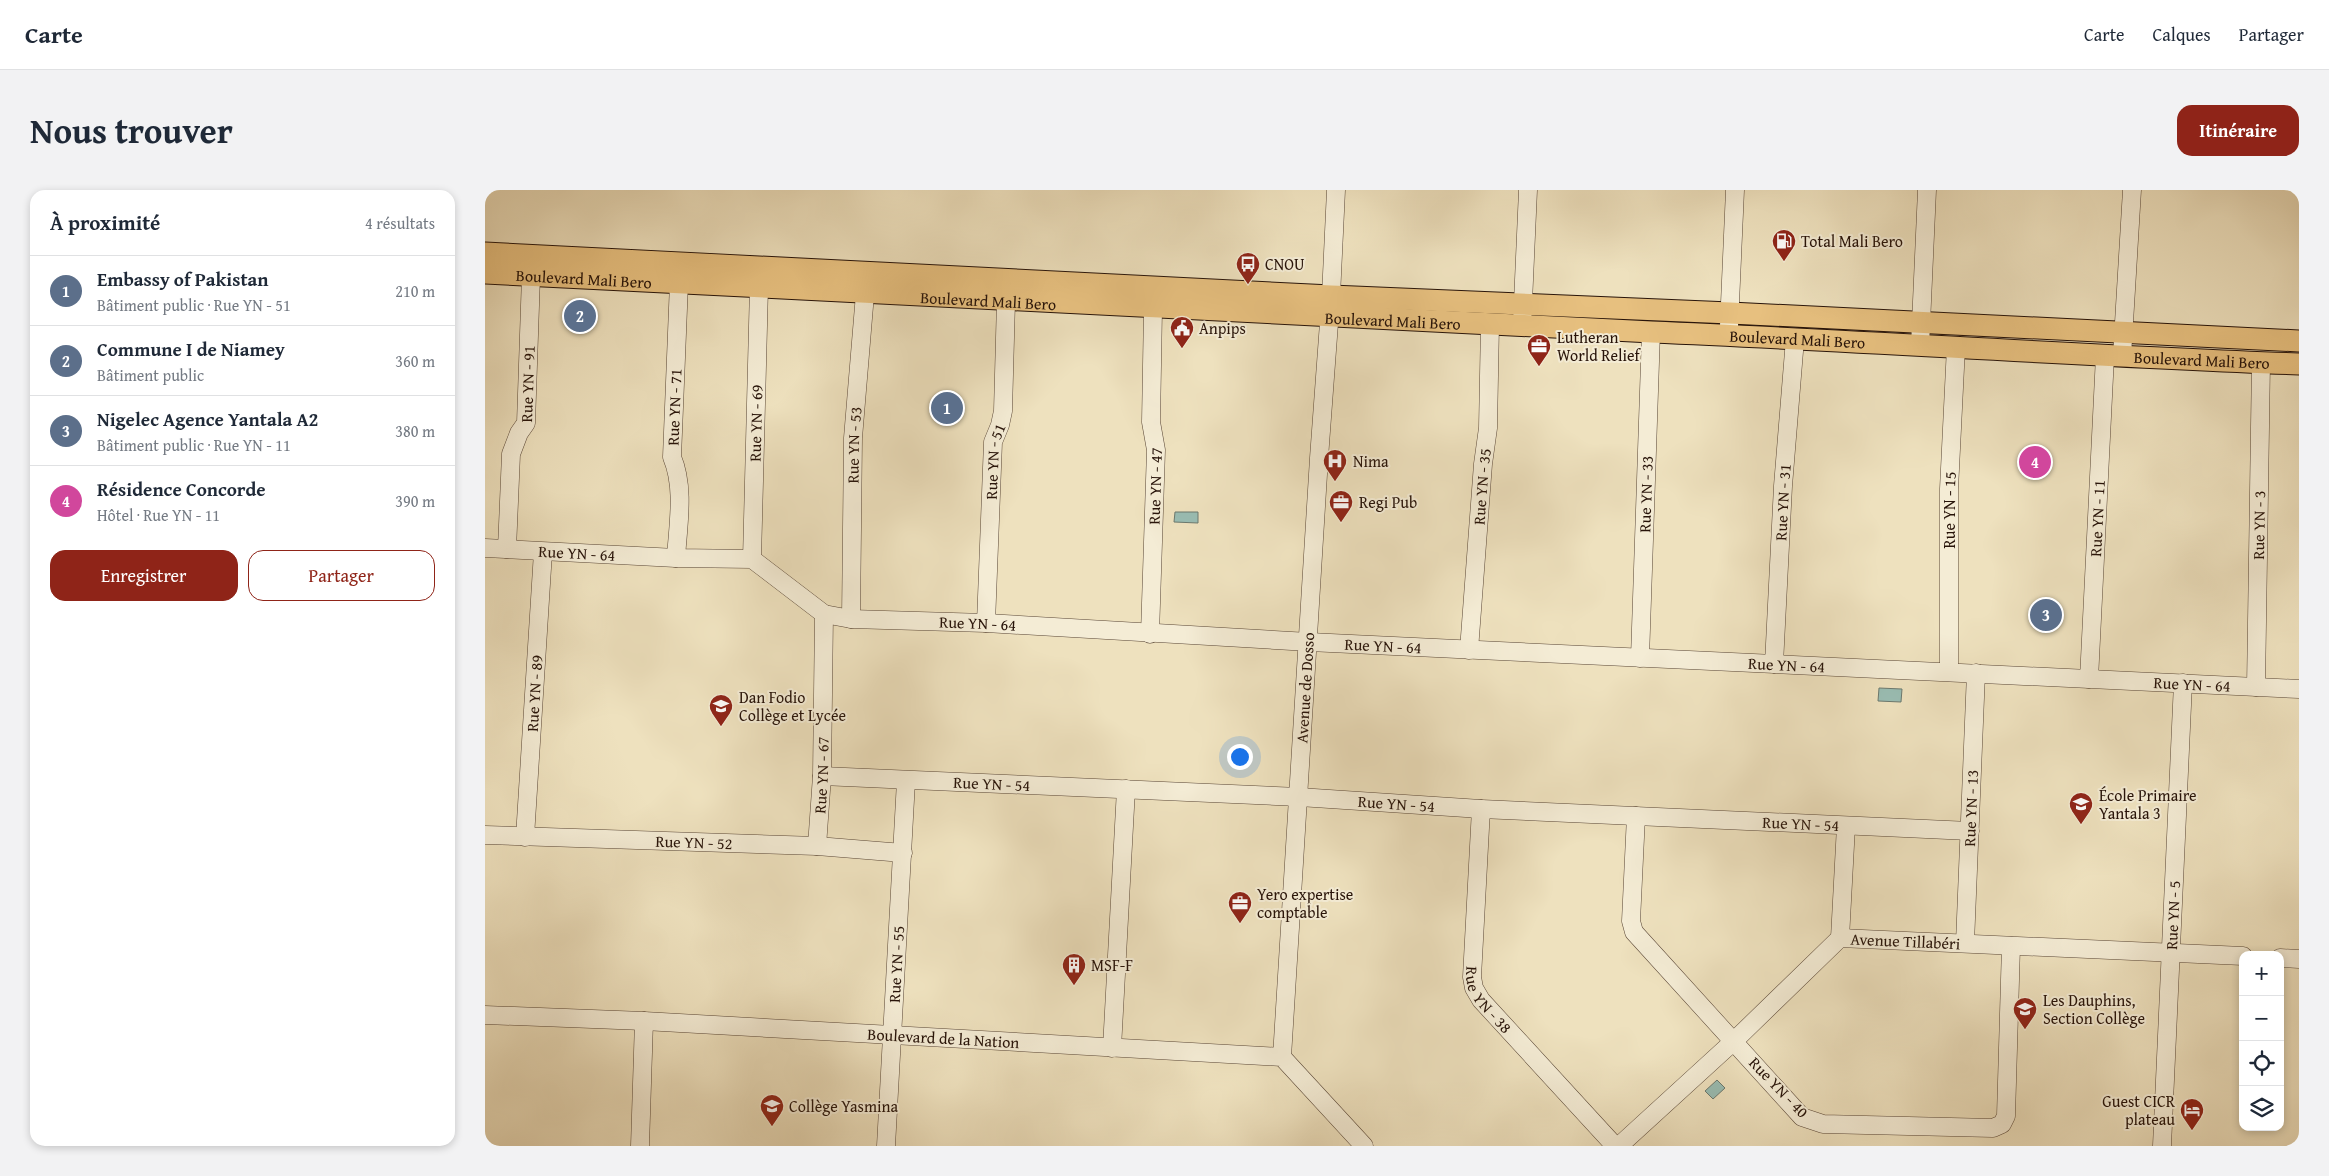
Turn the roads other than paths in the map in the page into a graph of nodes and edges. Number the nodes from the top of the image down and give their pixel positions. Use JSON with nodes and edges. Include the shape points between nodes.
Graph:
{"nodes":[{"id":1,"x":1336,"y":190,"type":"edge"},
{"id":2,"x":1528,"y":190,"type":"edge"},
{"id":3,"x":1735,"y":190,"type":"edge"},
{"id":4,"x":1927,"y":190,"type":"edge"},
{"id":5,"x":2132,"y":190,"type":"edge"},
{"id":6,"x":485,"y":253,"type":"edge"},
{"id":7,"x":866,"y":272,"type":"junction"},
{"id":8,"x":485,"y":273,"type":"edge"},
{"id":9,"x":531,"y":276,"type":"junction"},
{"id":10,"x":679,"y":283,"type":"junction"},
{"id":11,"x":759,"y":287,"type":"junction"},
{"id":12,"x":865,"y":294,"type":"junction"},
{"id":13,"x":1331,"y":296,"type":"junction"},
{"id":14,"x":1006,"y":301,"type":"junction"},
{"id":15,"x":1524,"y":304,"type":"junction"},
{"id":16,"x":1153,"y":309,"type":"junction"},
{"id":17,"x":1730,"y":313,"type":"junction"},
{"id":18,"x":1329,"y":317,"type":"junction"},
{"id":19,"x":1921,"y":322,"type":"junction"},
{"id":20,"x":1490,"y":324,"type":"junction"},
{"id":21,"x":1522,"y":326,"type":"junction"},
{"id":22,"x":1651,"y":332,"type":"junction"},
{"id":23,"x":2124,"y":332,"type":"junction"},
{"id":24,"x":1729,"y":336,"type":"junction"},
{"id":25,"x":1795,"y":340,"type":"junction"},
{"id":26,"x":2299,"y":341,"type":"edge"},
{"id":27,"x":1920,"y":346,"type":"junction"},
{"id":28,"x":1956,"y":348,"type":"junction"},
{"id":29,"x":2113,"y":356,"type":"junction"},
{"id":30,"x":2261,"y":362,"type":"junction"},
{"id":31,"x":2299,"y":364,"type":"edge"},
{"id":32,"x":485,"y":548,"type":"edge"},
{"id":33,"x":507,"y":549,"type":"junction"},
{"id":34,"x":543,"y":552,"type":"junction"},
{"id":35,"x":676,"y":558,"type":"junction"},
{"id":36,"x":752,"y":559,"type":"junction"},
{"id":37,"x":824,"y":614,"type":"junction"},
{"id":38,"x":851,"y":619,"type":"junction"},
{"id":39,"x":986,"y":623,"type":"junction"},
{"id":40,"x":1150,"y":634,"type":"junction"},
{"id":41,"x":1309,"y":642,"type":"junction"},
{"id":42,"x":1469,"y":650,"type":"junction"},
{"id":43,"x":1640,"y":658,"type":"junction"},
{"id":44,"x":1774,"y":664,"type":"junction"},
{"id":45,"x":1949,"y":672,"type":"junction"},
{"id":46,"x":1976,"y":673,"type":"junction"},
{"id":47,"x":2089,"y":679,"type":"junction"},
{"id":48,"x":2183,"y":683,"type":"junction"},
{"id":49,"x":2256,"y":687,"type":"junction"},
{"id":50,"x":2299,"y":689,"type":"edge"},
{"id":51,"x":822,"y":776,"type":"junction"},
{"id":52,"x":906,"y":781,"type":"junction"},
{"id":53,"x":1127,"y":789,"type":"junction"},
{"id":54,"x":1299,"y":797,"type":"junction"},
{"id":55,"x":1481,"y":809,"type":"junction"},
{"id":56,"x":1637,"y":816,"type":"junction"},
{"id":57,"x":1846,"y":826,"type":"junction"},
{"id":58,"x":1970,"y":831,"type":"junction"},
{"id":59,"x":485,"y":835,"type":"edge"},
{"id":60,"x":525,"y":836,"type":"junction"},
{"id":61,"x":817,"y":846,"type":"junction"},
{"id":62,"x":903,"y":853,"type":"junction"},
{"id":63,"x":1841,"y":938,"type":"junction"},
{"id":64,"x":1965,"y":943,"type":"junction"},
{"id":65,"x":2011,"y":946,"type":"junction"},
{"id":66,"x":2171,"y":952,"type":"junction"},
{"id":67,"x":2239,"y":956,"type":"edge"},
{"id":68,"x":2284,"y":958,"type":"edge"},
{"id":69,"x":2299,"y":959,"type":"edge"},
{"id":70,"x":485,"y":1015,"type":"edge"},
{"id":71,"x":644,"y":1021,"type":"junction"},
{"id":72,"x":892,"y":1035,"type":"junction"},
{"id":73,"x":1735,"y":1040,"type":"junction"},
{"id":74,"x":1112,"y":1048,"type":"junction"},
{"id":75,"x":1282,"y":1057,"type":"junction"},
{"id":76,"x":640,"y":1146,"type":"edge"},
{"id":77,"x":886,"y":1146,"type":"edge"},
{"id":78,"x":1363,"y":1146,"type":"edge"},
{"id":79,"x":1615,"y":1146,"type":"edge"},
{"id":80,"x":1619,"y":1146,"type":"edge"},
{"id":81,"x":2162,"y":1146,"type":"edge"}],
"edges":[{"from":1,"to":13,"type":"street","name":"Avenue de Dosso"},
{"from":2,"to":15,"type":"street"},
{"from":3,"to":17,"type":"street"},
{"from":4,"to":19,"type":"street"},
{"from":5,"to":23,"type":"street","name":"Rue YN - 11"},
{"from":6,"to":7,"type":"main road","name":"Boulevard Mali Bero"},
{"from":7,"to":12,"type":"street","name":"Rue YN - 53"},
{"from":7,"to":13,"type":"main road","name":"Boulevard Mali Bero"},
{"from":8,"to":9,"type":"main road","name":"Boulevard Mali Bero"},
{"from":9,"to":10,"type":"main road","name":"Boulevard Mali Bero"},
{"from":9,"to":33,"type":"street","name":"Rue YN - 91","via":[[526,423],[511,454]]},
{"from":10,"to":11,"type":"main road","name":"Boulevard Mali Bero"},
{"from":10,"to":35,"type":"street","name":"Rue YN - 71","via":[[672,457],[678,471],[679,489]]},
{"from":11,"to":12,"type":"main road","name":"Boulevard Mali Bero"},
{"from":11,"to":36,"type":"street","name":"Rue YN - 69"},
{"from":12,"to":14,"type":"main road","name":"Boulevard Mali Bero"},
{"from":12,"to":38,"type":"street","name":"Rue YN - 53","via":[[853,438]]},
{"from":13,"to":15,"type":"main road","name":"Boulevard Mali Bero"},
{"from":13,"to":18,"type":"street","name":"Avenue de Dosso"},
{"from":14,"to":16,"type":"main road","name":"Boulevard Mali Bero"},
{"from":14,"to":39,"type":"street","name":"Rue YN - 51","via":[[1003,411],[993,442]]},
{"from":15,"to":17,"type":"main road","name":"Boulevard Mali Bero"},
{"from":15,"to":21,"type":"street"},
{"from":16,"to":18,"type":"main road","name":"Boulevard Mali Bero"},
{"from":16,"to":40,"type":"street","name":"Rue YN - 47","via":[[1151,422],[1156,450]]},
{"from":17,"to":19,"type":"main road","name":"Boulevard Mali Bero"},
{"from":17,"to":24,"type":"street"},
{"from":18,"to":20,"type":"main road","name":"Boulevard Mali Bero"},
{"from":18,"to":41,"type":"street","name":"Avenue de Dosso"},
{"from":19,"to":23,"type":"main road","name":"Boulevard Mali Bero"},
{"from":19,"to":27,"type":"street"},
{"from":20,"to":21,"type":"main road","name":"Boulevard Mali Bero"},
{"from":20,"to":42,"type":"street","name":"Rue YN - 35","via":[[1488,428]]},
{"from":21,"to":22,"type":"main road","name":"Boulevard Mali Bero"},
{"from":22,"to":24,"type":"main road","name":"Boulevard Mali Bero"},
{"from":22,"to":43,"type":"street","name":"Rue YN - 33"},
{"from":23,"to":26,"type":"main road","name":"Boulevard Mali Bero"},
{"from":23,"to":29,"type":"street","name":"Rue YN - 11"},
{"from":24,"to":25,"type":"main road","name":"Boulevard Mali Bero"},
{"from":25,"to":27,"type":"main road","name":"Boulevard Mali Bero"},
{"from":25,"to":44,"type":"street","name":"Rue YN - 31","via":[[1783,486]]},
{"from":27,"to":28,"type":"main road","name":"Boulevard Mali Bero"},
{"from":28,"to":29,"type":"main road","name":"Boulevard Mali Bero"},
{"from":28,"to":45,"type":"street","name":"Rue YN - 15","via":[[1949,489]]},
{"from":29,"to":30,"type":"main road","name":"Boulevard Mali Bero"},
{"from":29,"to":47,"type":"street","name":"Rue YN - 11"},
{"from":30,"to":31,"type":"main road","name":"Boulevard Mali Bero"},
{"from":30,"to":49,"type":"street","name":"Rue YN - 3"},
{"from":32,"to":33,"type":"street","name":"Rue YN - 64"},
{"from":33,"to":34,"type":"street","name":"Rue YN - 64"},
{"from":34,"to":35,"type":"street","name":"Rue YN - 64"},
{"from":34,"to":60,"type":"street","name":"Rue YN - 89"},
{"from":35,"to":36,"type":"street","name":"Rue YN - 64"},
{"from":36,"to":37,"type":"street","name":"Rue YN - 64"},
{"from":37,"to":38,"type":"street","name":"Rue YN - 64"},
{"from":37,"to":51,"type":"street","name":"Rue YN - 67"},
{"from":38,"to":39,"type":"street","name":"Rue YN - 64"},
{"from":39,"to":40,"type":"street","name":"Rue YN - 64"},
{"from":40,"to":41,"type":"street","name":"Rue YN - 64"},
{"from":41,"to":42,"type":"street","name":"Rue YN - 64"},
{"from":41,"to":54,"type":"street","name":"Avenue de Dosso"},
{"from":42,"to":43,"type":"street","name":"Rue YN - 64"},
{"from":43,"to":44,"type":"street","name":"Rue YN - 64"},
{"from":44,"to":45,"type":"street","name":"Rue YN - 64"},
{"from":45,"to":46,"type":"street","name":"Rue YN - 64"},
{"from":46,"to":47,"type":"street","name":"Rue YN - 64"},
{"from":46,"to":58,"type":"street","name":"Rue YN - 13"},
{"from":47,"to":48,"type":"street","name":"Rue YN - 64"},
{"from":48,"to":49,"type":"street","name":"Rue YN - 64"},
{"from":48,"to":66,"type":"street","name":"Rue YN - 5"},
{"from":49,"to":50,"type":"street","name":"Rue YN - 64"},
{"from":51,"to":52,"type":"street","name":"Rue YN - 54"},
{"from":51,"to":61,"type":"street","name":"Rue YN - 67"},
{"from":52,"to":53,"type":"street","name":"Rue YN - 54"},
{"from":52,"to":62,"type":"street","name":"Rue YN - 55"},
{"from":53,"to":54,"type":"street","name":"Rue YN - 54"},
{"from":53,"to":74,"type":"street"},
{"from":54,"to":55,"type":"street","name":"Rue YN - 54"},
{"from":54,"to":75,"type":"street","name":"Avenue de Dosso"},
{"from":55,"to":56,"type":"street","name":"Rue YN - 54"},
{"from":55,"to":79,"type":"street","name":"Rue YN - 38","via":[[1472,977],[1475,988],[1481,1000]]},
{"from":56,"to":57,"type":"street","name":"Rue YN - 54"},
{"from":56,"to":73,"type":"street","name":"Rue YN - 40","via":[[1631,921],[1634,932]]},
{"from":57,"to":58,"type":"street","name":"Rue YN - 54"},
{"from":57,"to":63,"type":"street"},
{"from":58,"to":64,"type":"street","name":"Rue YN - 13"},
{"from":59,"to":60,"type":"street","name":"Rue YN - 52"},
{"from":60,"to":61,"type":"street","name":"Rue YN - 52"},
{"from":61,"to":62,"type":"street","name":"Rue YN - 52"},
{"from":62,"to":72,"type":"street","name":"Rue YN - 55"},
{"from":63,"to":64,"type":"street","name":"Avenue Tillabéri"},
{"from":63,"to":73,"type":"street","name":"Avenue Tillabéri"},
{"from":64,"to":65,"type":"street","name":"Avenue Tillabéri"},
{"from":65,"to":66,"type":"street","name":"Avenue Tillabéri"},
{"from":65,"to":73,"type":"street","name":"Rue YN - 40","via":[[2006,1116],[2002,1124],[1993,1128],[1823,1124],[1813,1121],[1802,1117]]},
{"from":66,"to":67,"type":"street","name":"Avenue Tillabéri"},
{"from":66,"to":81,"type":"street","name":"Rue YN - 5"},
{"from":68,"to":69,"type":"street"},
{"from":70,"to":71,"type":"street","name":"Boulevard de la Nation"},
{"from":71,"to":72,"type":"street","name":"Boulevard de la Nation"},
{"from":71,"to":76,"type":"street"},
{"from":72,"to":74,"type":"street","name":"Boulevard de la Nation"},
{"from":72,"to":77,"type":"street","name":"Rue YN - 55"},
{"from":73,"to":80,"type":"street","name":"Avenue Tillabéri"},
{"from":74,"to":75,"type":"street","name":"Boulevard de la Nation"},
{"from":75,"to":78,"type":"street"}]}
